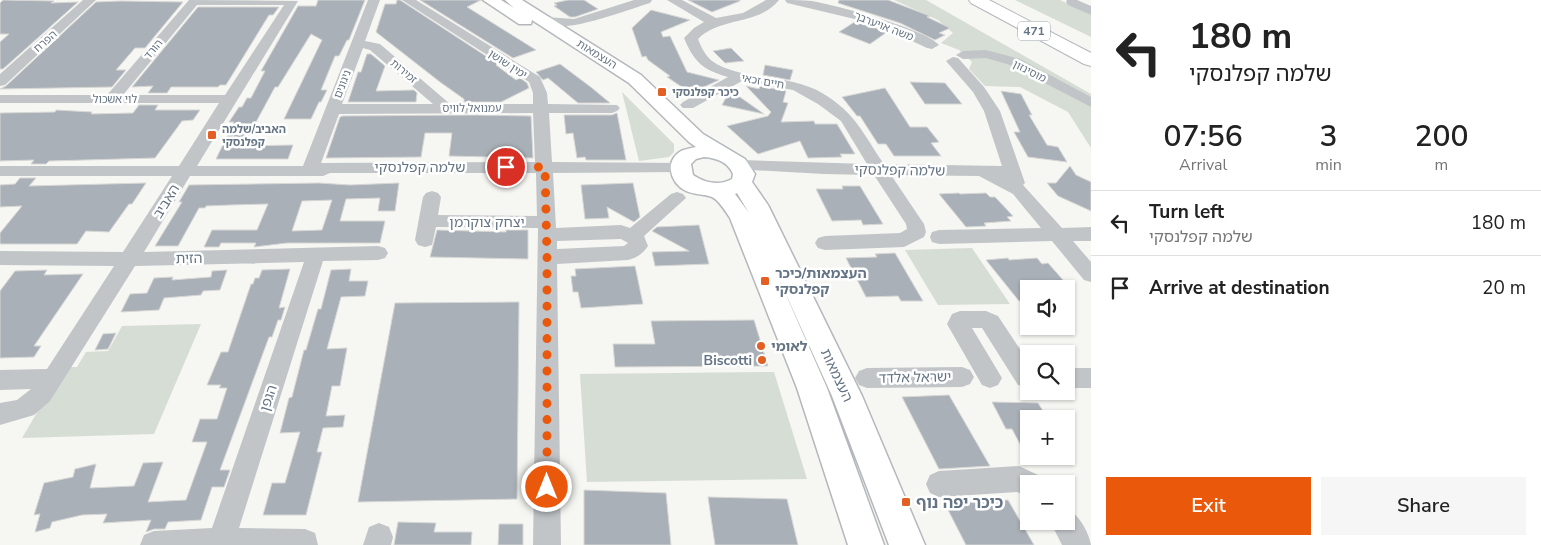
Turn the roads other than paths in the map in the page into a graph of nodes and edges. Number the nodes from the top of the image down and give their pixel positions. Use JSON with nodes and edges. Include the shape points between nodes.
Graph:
{"nodes":[{"id":1,"x":90,"y":0,"type":"edge"},
{"id":2,"x":374,"y":0,"type":"edge"},
{"id":3,"x":408,"y":0,"type":"edge"},
{"id":4,"x":490,"y":0,"type":"edge"},
{"id":5,"x":512,"y":0,"type":"edge"},
{"id":6,"x":611,"y":0,"type":"edge"},
{"id":7,"x":646,"y":0,"type":"edge"},
{"id":8,"x":673,"y":0,"type":"edge"},
{"id":9,"x":773,"y":0,"type":"edge"},
{"id":10,"x":791,"y":0,"type":"edge"},
{"id":11,"x":977,"y":0,"type":"edge"},
{"id":12,"x":1000,"y":0,"type":"edge"},
{"id":13,"x":194,"y":1,"type":"edge"},
{"id":14,"x":292,"y":1,"type":"edge"},
{"id":15,"x":1072,"y":2,"type":"dead end"},
{"id":16,"x":623,"y":8,"type":"junction"},
{"id":17,"x":1091,"y":11,"type":"edge"},
{"id":18,"x":589,"y":20,"type":"junction"},
{"id":19,"x":545,"y":21,"type":"junction"},
{"id":20,"x":714,"y":22,"type":"junction"},
{"id":21,"x":576,"y":41,"type":"junction"},
{"id":22,"x":357,"y":42,"type":"junction"},
{"id":23,"x":1091,"y":45,"type":"edge"},
{"id":24,"x":947,"y":53,"type":"junction"},
{"id":25,"x":1091,"y":60,"type":"edge"},
{"id":26,"x":738,"y":78,"type":"dead end"},
{"id":27,"x":0,"y":82,"type":"edge"},
{"id":28,"x":0,"y":99,"type":"edge"},
{"id":29,"x":111,"y":99,"type":"junction"},
{"id":30,"x":230,"y":99,"type":"junction"},
{"id":31,"x":1091,"y":104,"type":"edge"},
{"id":32,"x":688,"y":105,"type":"dead end"},
{"id":33,"x":540,"y":107,"type":"junction"},
{"id":34,"x":446,"y":108,"type":"junction"},
{"id":35,"x":612,"y":108,"type":"dead end"},
{"id":36,"x":332,"y":109,"type":"junction"},
{"id":37,"x":722,"y":154,"type":"junction"},
{"id":38,"x":684,"y":161,"type":"junction"},
{"id":39,"x":545,"y":167,"type":"junction"},
{"id":40,"x":311,"y":168,"type":"joint"},
{"id":41,"x":879,"y":170,"type":"junction"},
{"id":42,"x":0,"y":171,"type":"edge"},
{"id":43,"x":185,"y":171,"type":"junction"},
{"id":44,"x":368,"y":171,"type":"dead end"},
{"id":45,"x":977,"y":171,"type":"junction"},
{"id":46,"x":1012,"y":171,"type":"junction"},
{"id":47,"x":736,"y":180,"type":"junction"},
{"id":48,"x":1019,"y":190,"type":"junction"},
{"id":49,"x":432,"y":197,"type":"dead end"},
{"id":50,"x":677,"y":198,"type":"dead end"},
{"id":51,"x":428,"y":221,"type":"junction"},
{"id":52,"x":1058,"y":234,"type":"junction"},
{"id":53,"x":1091,"y":234,"type":"edge"},
{"id":54,"x":938,"y":237,"type":"dead end"},
{"id":55,"x":547,"y":238,"type":"junction"},
{"id":56,"x":425,"y":240,"type":"dead end"},
{"id":57,"x":825,"y":243,"type":"dead end"},
{"id":58,"x":378,"y":253,"type":"dead end"},
{"id":59,"x":316,"y":254,"type":"junction"},
{"id":60,"x":0,"y":258,"type":"edge"},
{"id":61,"x":129,"y":259,"type":"junction"},
{"id":62,"x":1091,"y":275,"type":"edge"},
{"id":63,"x":1020,"y":367,"type":"edge"},
{"id":64,"x":867,"y":378,"type":"dead end"},
{"id":65,"x":977,"y":378,"type":"junction"},
{"id":66,"x":1020,"y":378,"type":"edge"},
{"id":67,"x":1075,"y":378,"type":"edge"},
{"id":68,"x":1091,"y":378,"type":"edge"},
{"id":69,"x":53,"y":379,"type":"junction"},
{"id":70,"x":0,"y":380,"type":"edge"},
{"id":71,"x":0,"y":414,"type":"edge"},
{"id":72,"x":1020,"y":480,"type":"edge"},
{"id":73,"x":939,"y":484,"type":"dead end"},
{"id":74,"x":1069,"y":530,"type":"edge"},
{"id":75,"x":221,"y":542,"type":"junction"},
{"id":76,"x":306,"y":542,"type":"dead end"},
{"id":77,"x":154,"y":545,"type":"edge"},
{"id":78,"x":546,"y":545,"type":"edge"},
{"id":79,"x":866,"y":545,"type":"edge"},
{"id":80,"x":907,"y":545,"type":"edge"},
{"id":81,"x":1078,"y":545,"type":"edge"}],
"edges":[{"from":1,"to":27,"type":"street","name":"הפרח"},
{"from":2,"to":22,"type":"street","name":"ניגונים"},
{"from":3,"to":33,"type":"street","name":"ימין שושן","via":[[535,80],[540,93]]},
{"from":4,"to":38,"type":"main road","name":"העצמאות","via":[[625,85],[681,141]]},
{"from":5,"to":19,"type":"main road","name":"העצמאות"},
{"from":6,"to":16,"type":"street"},
{"from":7,"to":16,"type":"street"},
{"from":8,"to":20,"type":"street"},
{"from":9,"to":20,"type":"street","name":"חיים זכאי","via":[[756,12]]},
{"from":10,"to":24,"type":"street","name":"משה אויערבך","via":[[836,8],[899,29]]},
{"from":11,"to":25,"type":"highway","number":"471"},
{"from":12,"to":23,"type":"highway","number":"471"},
{"from":13,"to":14,"type":"street"},
{"from":13,"to":29,"type":"street","name":"הורד"},
{"from":14,"to":30,"type":"street","name":"האביב"},
{"from":15,"to":17,"type":"street"},
{"from":16,"to":18,"type":"street"},
{"from":18,"to":19,"type":"street","via":[[566,24]]},
{"from":18,"to":21,"type":"street","via":[[576,29]]},
{"from":19,"to":21,"type":"main road","name":"העצמאות"},
{"from":20,"to":41,"type":"street","name":"חיים זכאי","via":[[698,30],[691,38],[693,49],[707,64],[732,76],[798,88],[821,100],[846,118]]},
{"from":21,"to":37,"type":"main road","name":"העצמאות","via":[[636,79],[696,138]]},
{"from":22,"to":34,"type":"street","name":"זמירות","via":[[375,47]]},
{"from":22,"to":36,"type":"street","name":"ניגונים"},
{"from":24,"to":31,"type":"street","name":"מוסינזון","via":[[986,54],[1014,62]]},
{"from":24,"to":46,"type":"street","via":[[979,90],[992,111]]},
{"from":26,"to":32,"type":"street"},
{"from":28,"to":29,"type":"street","name":"לוי אשכול"},
{"from":29,"to":30,"type":"street","name":"לוי אשכול"},
{"from":30,"to":43,"type":"street","name":"האביב"},
{"from":33,"to":34,"type":"street","name":"עמנואל לוויס"},
{"from":33,"to":35,"type":"street","name":"עמנואל לוויס"},
{"from":33,"to":39,"type":"street","name":"ימין שושן"},
{"from":34,"to":36,"type":"street","name":"עמנואל לוויס"},
{"from":36,"to":40,"type":"street","name":"ניגונים"},
{"from":37,"to":38,"type":"main road","via":[[704,151]]},
{"from":37,"to":47,"type":"main road","name":"העצמאות"},
{"from":38,"to":39,"type":"street","name":"שלמה קפלנסקי"},
{"from":38,"to":47,"type":"main road","name":"העצמאות","via":[[684,179],[699,188]]},
{"from":39,"to":40,"type":"street","name":"שלמה קפלנסקי"},
{"from":39,"to":55,"type":"street","name":"ימין שושן"},
{"from":41,"to":45,"type":"street","name":"שלמה קפלנסקי"},
{"from":41,"to":47,"type":"street","name":"שלמה קפלנסקי","via":[[824,169]]},
{"from":41,"to":57,"type":"street","via":[[915,224],[916,232],[904,240]]},
{"from":42,"to":43,"type":"street","name":"שלמה קפלנסקי"},
{"from":43,"to":44,"type":"street","name":"שלמה קפלנסקי"},
{"from":43,"to":61,"type":"street","name":"האביב"},
{"from":45,"to":46,"type":"street","name":"שלמה קפלנסקי"},
{"from":45,"to":48,"type":"street","name":"שלמה קפלנסקי"},
{"from":46,"to":48,"type":"street"},
{"from":47,"to":79,"type":"main road","name":"העצמאות","via":[[733,205],[812,388]]},
{"from":47,"to":80,"type":"main road","name":"העצמאות","via":[[757,205],[847,396]]},
{"from":48,"to":52,"type":"street"},
{"from":49,"to":51,"type":"street"},
{"from":50,"to":55,"type":"street","name":"יצחק צוקרמן","via":[[632,236],[638,246],[628,253]]},
{"from":51,"to":55,"type":"street","name":"יצחק צוקרמן"},
{"from":51,"to":56,"type":"street"},
{"from":52,"to":53,"type":"street"},
{"from":52,"to":54,"type":"street"},
{"from":52,"to":62,"type":"street"},
{"from":55,"to":78,"type":"street","name":"ימין שושן"},
{"from":58,"to":59,"type":"street","name":"הזית"},
{"from":59,"to":61,"type":"street","name":"הזית"},
{"from":59,"to":75,"type":"street","name":"הגפן"},
{"from":60,"to":61,"type":"street","name":"הזית"},
{"from":61,"to":69,"type":"street","name":"האביב"},
{"from":63,"to":65,"type":"street","via":[[990,322],[986,319],[960,320],[958,324]]},
{"from":64,"to":65,"type":"street","name":"ישראל אלדד"},
{"from":65,"to":66,"type":"street","name":"ישראל אלדד"},
{"from":67,"to":68,"type":"street"},
{"from":69,"to":70,"type":"street"},
{"from":69,"to":71,"type":"street","name":"האביב","via":[[38,401],[14,412]]},
{"from":72,"to":73,"type":"street"},
{"from":74,"to":81,"type":"street"},
{"from":75,"to":76,"type":"street"},
{"from":75,"to":77,"type":"street"}]}
